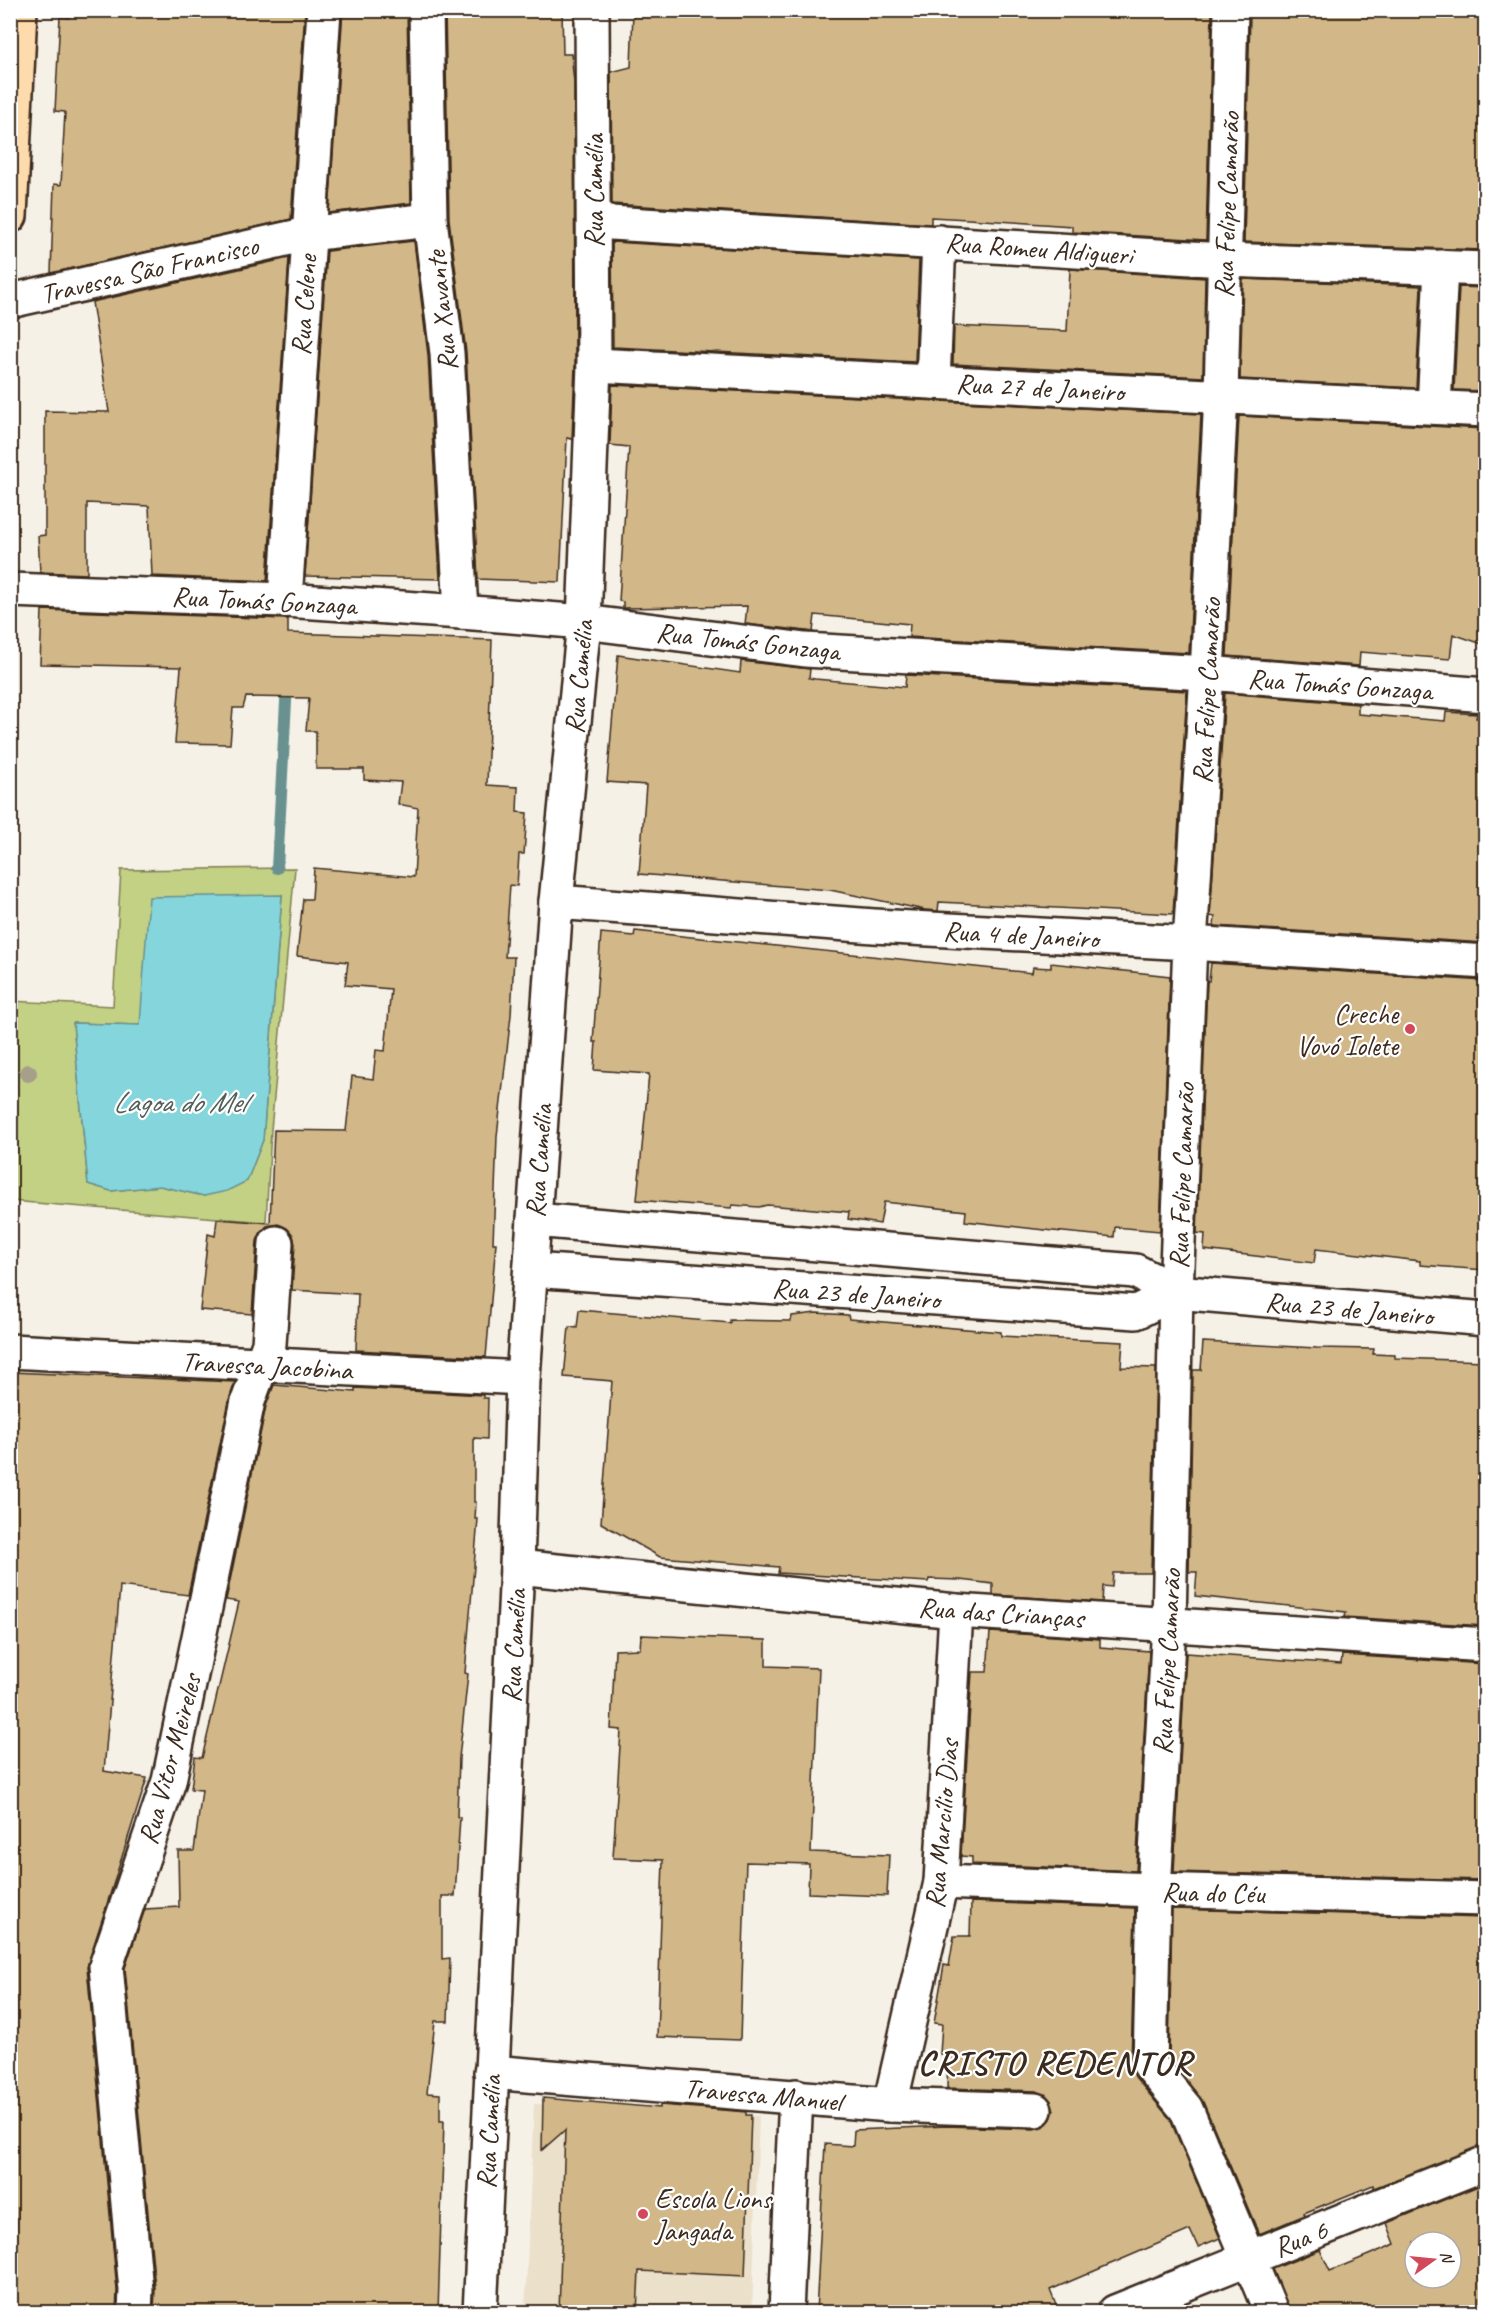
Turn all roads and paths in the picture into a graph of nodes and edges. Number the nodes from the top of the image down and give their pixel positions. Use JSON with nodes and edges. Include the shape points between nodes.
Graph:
{"nodes":[{"id":1,"x":20,"y":10,"type":"edge"},
{"id":2,"x":324,"y":10,"type":"edge"},
{"id":3,"x":426,"y":10,"type":"edge"},
{"id":4,"x":592,"y":10,"type":"edge"},
{"id":5,"x":1231,"y":10,"type":"edge"},
{"id":6,"x":10,"y":216,"type":"edge"},
{"id":7,"x":430,"y":220,"type":"junction"},
{"id":8,"x":594,"y":222,"type":"junction"},
{"id":9,"x":308,"y":234,"type":"junction"},
{"id":10,"x":939,"y":242,"type":"junction"},
{"id":11,"x":1224,"y":260,"type":"junction"},
{"id":12,"x":1441,"y":267,"type":"junction"},
{"id":13,"x":1485,"y":269,"type":"edge"},
{"id":14,"x":10,"y":301,"type":"edge"},
{"id":15,"x":594,"y":365,"type":"junction"},
{"id":16,"x":933,"y":382,"type":"junction"},
{"id":17,"x":1221,"y":395,"type":"junction"},
{"id":18,"x":1434,"y":407,"type":"junction"},
{"id":19,"x":1485,"y":410,"type":"edge"},
{"id":20,"x":10,"y":590,"type":"edge"},
{"id":21,"x":285,"y":600,"type":"junction"},
{"id":22,"x":461,"y":612,"type":"junction"},
{"id":23,"x":584,"y":622,"type":"junction"},
{"id":24,"x":1207,"y":674,"type":"junction"},
{"id":25,"x":1485,"y":695,"type":"edge"},
{"id":26,"x":556,"y":902,"type":"junction"},
{"id":27,"x":1190,"y":943,"type":"junction"},
{"id":28,"x":1485,"y":962,"type":"edge"},
{"id":29,"x":534,"y":1220,"type":"junction"},
{"id":30,"x":276,"y":1243,"type":"dead end"},
{"id":31,"x":531,"y":1270,"type":"junction"},
{"id":32,"x":1176,"y":1292,"type":"junction"},
{"id":33,"x":1485,"y":1320,"type":"edge"},
{"id":34,"x":10,"y":1351,"type":"edge"},
{"id":35,"x":261,"y":1365,"type":"junction"},
{"id":36,"x":523,"y":1378,"type":"junction"},
{"id":37,"x":517,"y":1567,"type":"junction"},
{"id":38,"x":956,"y":1611,"type":"junction"},
{"id":39,"x":1169,"y":1624,"type":"junction"},
{"id":40,"x":1485,"y":1645,"type":"edge"},
{"id":41,"x":941,"y":1882,"type":"junction"},
{"id":42,"x":1154,"y":1890,"type":"junction"},
{"id":43,"x":1485,"y":1899,"type":"edge"},
{"id":44,"x":491,"y":2072,"type":"junction"},
{"id":45,"x":796,"y":2096,"type":"junction"},
{"id":46,"x":890,"y":2105,"type":"junction"},
{"id":47,"x":1035,"y":2110,"type":"dead end"},
{"id":48,"x":1485,"y":2163,"type":"edge"},
{"id":49,"x":1249,"y":2258,"type":"junction"},
{"id":50,"x":135,"y":2313,"type":"edge"},
{"id":51,"x":480,"y":2313,"type":"edge"},
{"id":52,"x":786,"y":2313,"type":"edge"},
{"id":53,"x":1115,"y":2313,"type":"edge"},
{"id":54,"x":1270,"y":2313,"type":"edge"}],
"edges":[{"from":1,"to":6,"type":"main road"},
{"from":2,"to":9,"type":"street","name":"Rua Celene"},
{"from":3,"to":7,"type":"street","name":"Rua Xavante"},
{"from":4,"to":8,"type":"street","name":"Rua Camélia"},
{"from":5,"to":11,"type":"street","name":"Rua Felipe Camarão"},
{"from":7,"to":9,"type":"street","name":"Travessa São Francisco"},
{"from":7,"to":22,"type":"street","name":"Rua Xavante","via":[[447,354]]},
{"from":8,"to":10,"type":"street","name":"Rua Romeu Aldigueri"},
{"from":8,"to":15,"type":"street","name":"Rua Camélia"},
{"from":9,"to":14,"type":"street","name":"Travessa São Francisco"},
{"from":9,"to":21,"type":"street","name":"Rua Celene"},
{"from":10,"to":11,"type":"street","name":"Rua Romeu Aldigueri"},
{"from":10,"to":16,"type":"street"},
{"from":11,"to":12,"type":"street","name":"Rua Romeu Aldigueri"},
{"from":11,"to":17,"type":"street","name":"Rua Felipe Camarão"},
{"from":12,"to":13,"type":"street","name":"Rua Romeu Aldigueri"},
{"from":12,"to":18,"type":"street"},
{"from":15,"to":16,"type":"street","name":"Rua 27 de Janeiro"},
{"from":15,"to":23,"type":"street","name":"Rua Camélia"},
{"from":16,"to":17,"type":"street","name":"Rua 27 de Janeiro"},
{"from":17,"to":18,"type":"street","name":"Rua 27 de Janeiro"},
{"from":17,"to":24,"type":"street","name":"Rua Felipe Camarão"},
{"from":18,"to":19,"type":"street","name":"Rua 27 de Janeiro"},
{"from":20,"to":21,"type":"street","name":"Rua Tomás Gonzaga"},
{"from":21,"to":22,"type":"street","name":"Rua Tomás Gonzaga"},
{"from":22,"to":23,"type":"street","name":"Rua Tomás Gonzaga"},
{"from":23,"to":24,"type":"street","name":"Rua Tomás Gonzaga","via":[[805,650]]},
{"from":23,"to":26,"type":"street","name":"Rua Camélia"},
{"from":24,"to":25,"type":"street","name":"Rua Tomás Gonzaga"},
{"from":24,"to":27,"type":"street","name":"Rua Felipe Camarão"},
{"from":26,"to":27,"type":"street","name":"Rua 4 de Janeiro","via":[[874,926]]},
{"from":26,"to":29,"type":"street","name":"Rua Camélia"},
{"from":27,"to":28,"type":"street","name":"Rua 4 de Janeiro"},
{"from":27,"to":32,"type":"street","name":"Rua Felipe Camarão"},
{"from":29,"to":31,"type":"street","name":"Rua Camélia"},
{"from":29,"to":32,"type":"street","name":"Rua 23 de Janeiro","via":[[1135,1271]]},
{"from":30,"to":35,"type":"street","name":"Rua Vitor Meireles","via":[[269,1344]]},
{"from":31,"to":32,"type":"street","name":"Rua 23 de Janeiro","via":[[1136,1312]]},
{"from":31,"to":36,"type":"street","name":"Rua Camélia"},
{"from":32,"to":33,"type":"street","name":"Rua 23 de Janeiro"},
{"from":32,"to":39,"type":"street","name":"Rua Felipe Camarão"},
{"from":34,"to":35,"type":"street","name":"Travessa Jacobina"},
{"from":35,"to":36,"type":"street","name":"Travessa Jacobina"},
{"from":35,"to":50,"type":"street","name":"Rua Vitor Meireles","via":[[248,1401],[169,1781],[106,1966]]},
{"from":36,"to":37,"type":"street","name":"Rua Camélia"},
{"from":37,"to":38,"type":"street","name":"Rua das Crianças"},
{"from":37,"to":44,"type":"street","name":"Rua Camélia"},
{"from":38,"to":39,"type":"street","name":"Rua das Crianças"},
{"from":38,"to":41,"type":"street","name":"Rua Marcílio Dias"},
{"from":39,"to":40,"type":"street","name":"Rua das Crianças"},
{"from":39,"to":42,"type":"street","name":"Rua Felipe Camarão"},
{"from":41,"to":42,"type":"street","name":"Rua do Céu"},
{"from":41,"to":46,"type":"street","name":"Rua Marcílio Dias"},
{"from":42,"to":43,"type":"street","name":"Rua do Céu"},
{"from":42,"to":49,"type":"street","name":"Rua Felipe Camarão","via":[[1150,2066],[1186,2109]]},
{"from":44,"to":45,"type":"street","name":"Travessa Manuel"},
{"from":44,"to":51,"type":"street","name":"Rua Camélia"},
{"from":45,"to":46,"type":"street","name":"Travessa Manuel"},
{"from":45,"to":52,"type":"street"},
{"from":46,"to":47,"type":"street","name":"Travessa Manuel"},
{"from":48,"to":49,"type":"street","name":"Rua 6"},
{"from":49,"to":53,"type":"street","name":"Rua 6"},
{"from":49,"to":54,"type":"street","name":"Rua Felipe Camarão"}]}
